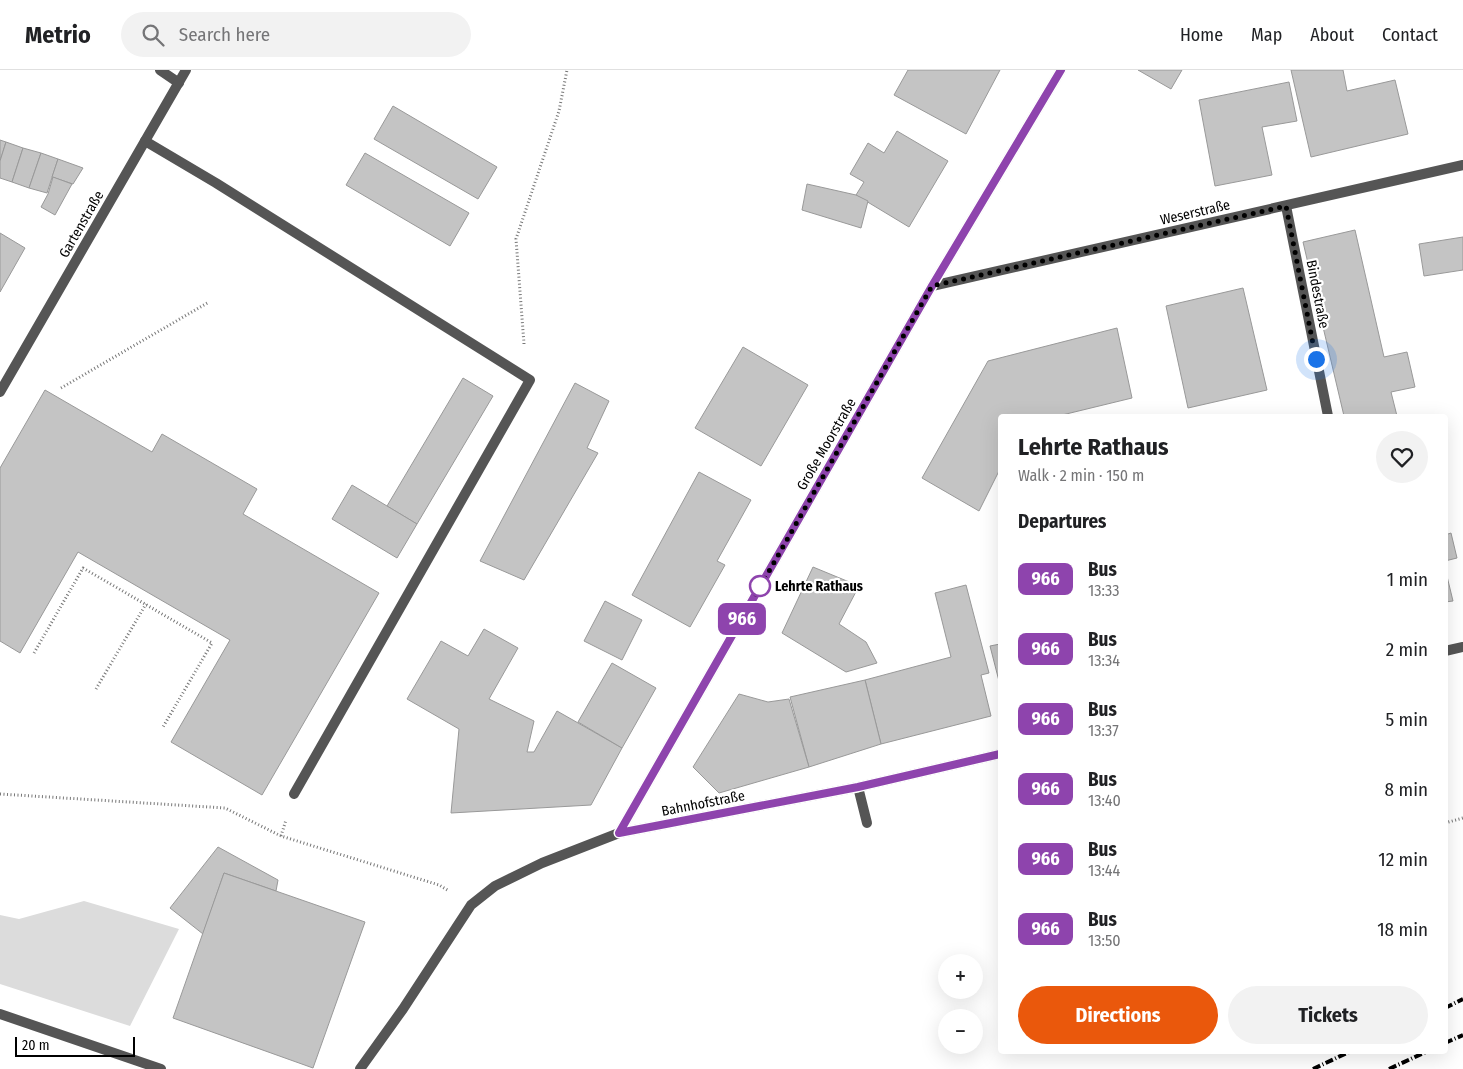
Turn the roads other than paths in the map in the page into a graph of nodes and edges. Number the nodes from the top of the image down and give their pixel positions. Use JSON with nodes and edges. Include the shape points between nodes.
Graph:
{"nodes":[{"id":1,"x":160,"y":70,"type":"edge"},
{"id":2,"x":186,"y":70,"type":"edge"},
{"id":3,"x":1061,"y":70,"type":"edge"},
{"id":4,"x":179,"y":82,"type":"junction"},
{"id":5,"x":145,"y":141,"type":"junction"},
{"id":6,"x":1463,"y":166,"type":"edge"},
{"id":7,"x":1286,"y":206,"type":"junction"},
{"id":8,"x":932,"y":286,"type":"junction"},
{"id":9,"x":0,"y":392,"type":"edge"},
{"id":10,"x":1328,"y":414,"type":"edge"},
{"id":11,"x":1463,"y":647,"type":"edge"},
{"id":12,"x":1448,"y":650,"type":"edge"},
{"id":13,"x":998,"y":754,"type":"edge"},
{"id":14,"x":858,"y":787,"type":"junction"},
{"id":15,"x":294,"y":794,"type":"dead end"},
{"id":16,"x":866,"y":823,"type":"dead end"},
{"id":17,"x":619,"y":833,"type":"junction"},
{"id":18,"x":0,"y":1014,"type":"edge"},
{"id":19,"x":161,"y":1069,"type":"edge"},
{"id":20,"x":360,"y":1069,"type":"edge"}],
"edges":[{"from":1,"to":4,"type":"street"},
{"from":2,"to":4,"type":"street","name":"Gartenstraße"},
{"from":3,"to":8,"type":"street","name":"Große Moorstraße"},
{"from":4,"to":5,"type":"street","name":"Gartenstraße"},
{"from":5,"to":9,"type":"street","name":"Gartenstraße"},
{"from":5,"to":15,"type":"street","via":[[530,380]]},
{"from":6,"to":7,"type":"street","name":"Weserstraße"},
{"from":7,"to":8,"type":"street","name":"Weserstraße"},
{"from":7,"to":10,"type":"street","name":"Bindestraße"},
{"from":8,"to":17,"type":"street","name":"Große Moorstraße"},
{"from":11,"to":12,"type":"street"},
{"from":13,"to":14,"type":"street","name":"Bahnhofstraße"},
{"from":14,"to":16,"type":"street"},
{"from":14,"to":17,"type":"street","name":"Bahnhofstraße"},
{"from":17,"to":20,"type":"street","name":"Bahnhofstraße","via":[[542,863],[495,886],[471,905]]},
{"from":18,"to":19,"type":"street"}]}
